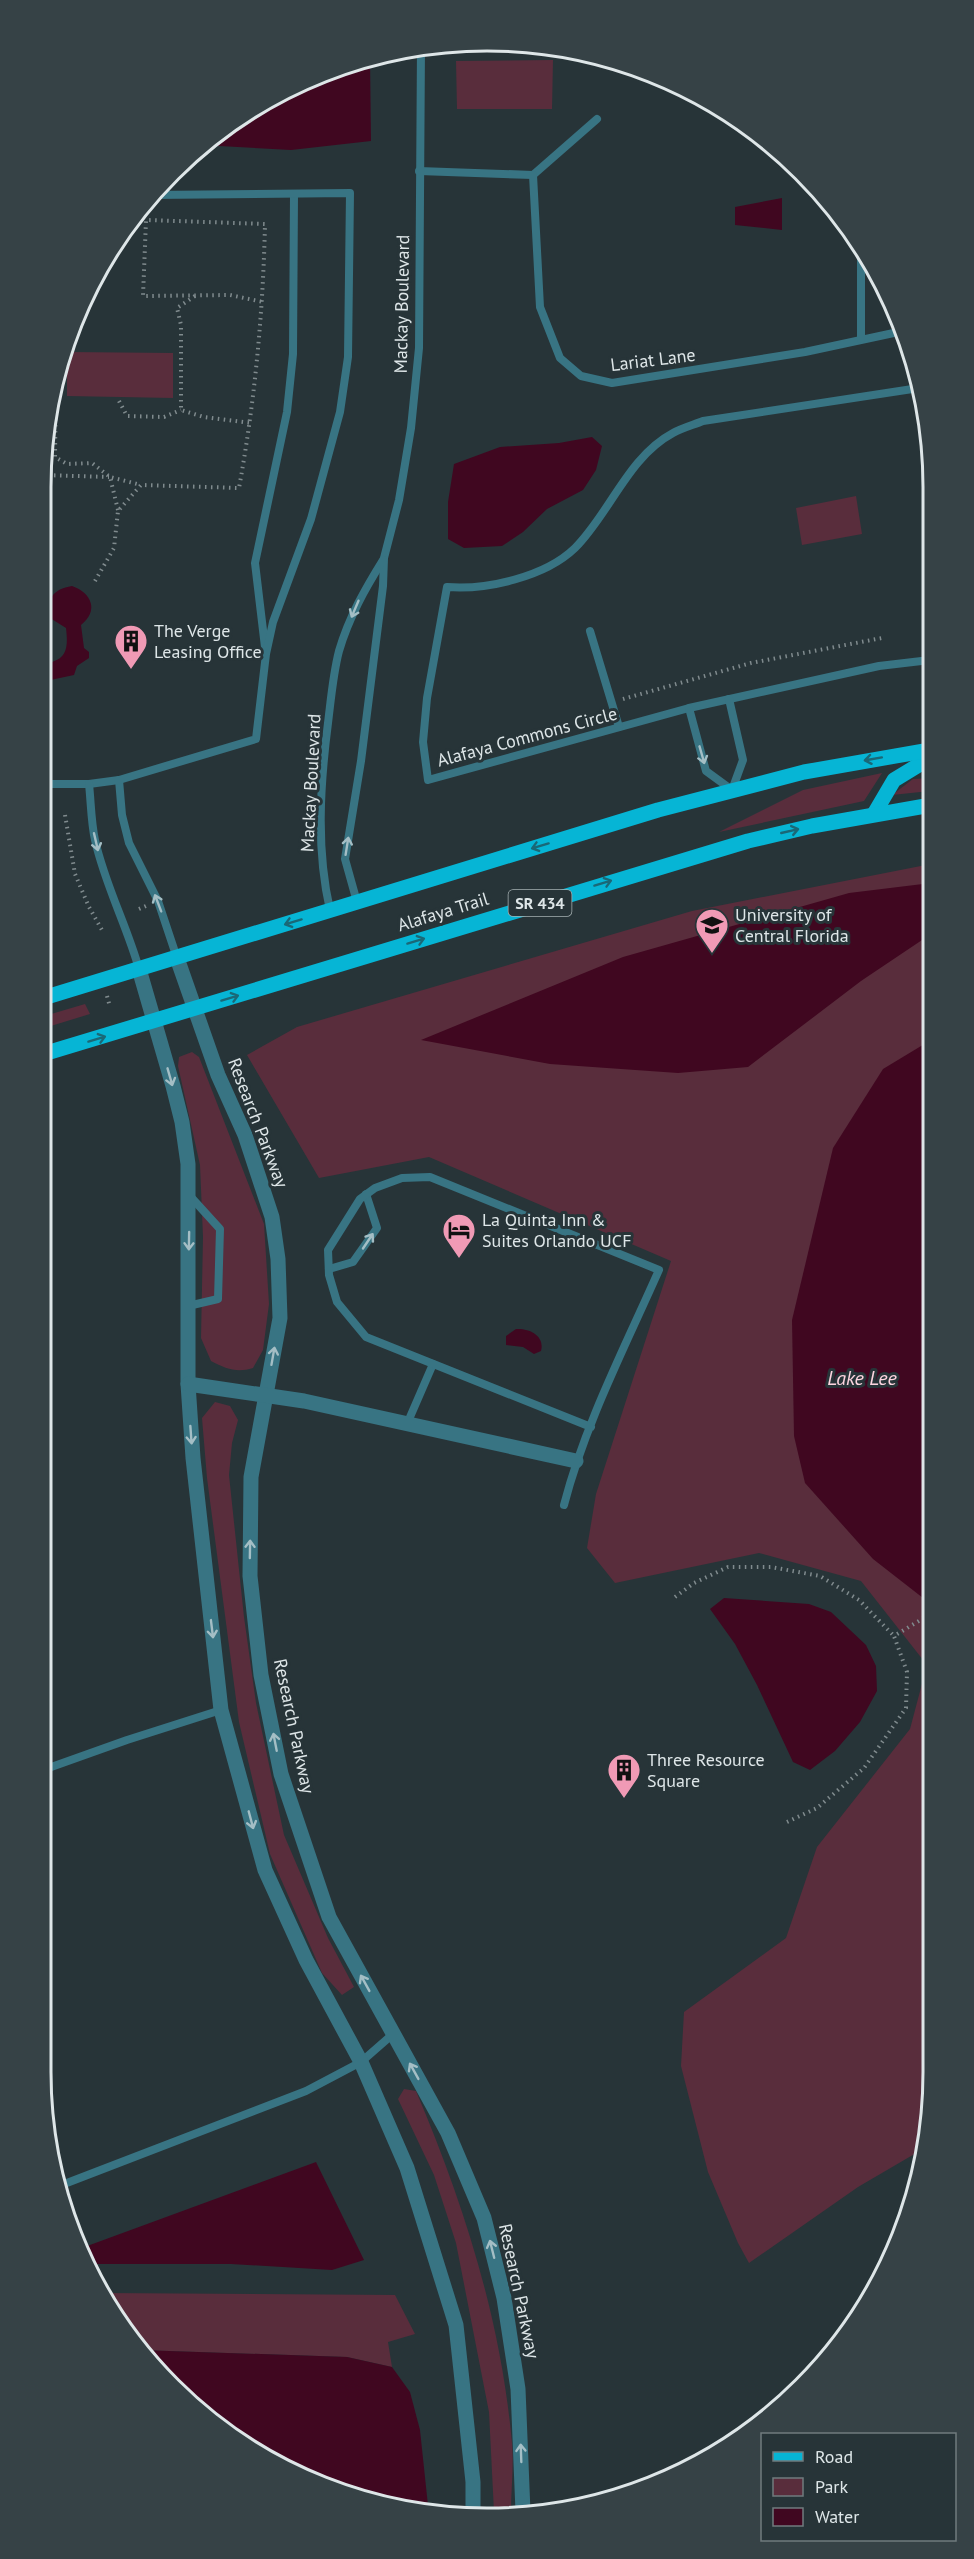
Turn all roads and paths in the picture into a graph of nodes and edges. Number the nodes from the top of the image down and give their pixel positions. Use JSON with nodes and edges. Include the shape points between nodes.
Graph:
{"nodes":[{"id":1,"x":421,"y":56,"type":"edge"},
{"id":2,"x":597,"y":119,"type":"dead end"},
{"id":3,"x":419,"y":171,"type":"junction"},
{"id":4,"x":533,"y":175,"type":"junction"},
{"id":5,"x":294,"y":194,"type":"junction"},
{"id":6,"x":164,"y":195,"type":"edge"},
{"id":7,"x":861,"y":263,"type":"edge"},
{"id":8,"x":195,"y":296,"type":"junction"},
{"id":9,"x":263,"y":302,"type":"junction"},
{"id":10,"x":895,"y":333,"type":"edge"},
{"id":11,"x":861,"y":339,"type":"junction"},
{"id":12,"x":912,"y":389,"type":"edge"},
{"id":13,"x":118,"y":400,"type":"dead end"},
{"id":14,"x":181,"y":410,"type":"junction"},
{"id":15,"x":250,"y":423,"type":"junction"},
{"id":16,"x":55,"y":428,"type":"edge"},
{"id":17,"x":51,"y":475,"type":"edge"},
{"id":18,"x":110,"y":477,"type":"junction"},
{"id":19,"x":141,"y":485,"type":"junction"},
{"id":20,"x":118,"y":511,"type":"junction"},
{"id":21,"x":384,"y":558,"type":"junction"},
{"id":22,"x":95,"y":581,"type":"dead end"},
{"id":23,"x":590,"y":631,"type":"dead end"},
{"id":24,"x":882,"y":638,"type":"dead end"},
{"id":25,"x":266,"y":654,"type":"junction"},
{"id":26,"x":923,"y":661,"type":"edge"},
{"id":27,"x":622,"y":699,"type":"dead end"},
{"id":28,"x":729,"y":699,"type":"junction"},
{"id":29,"x":689,"y":708,"type":"junction"},
{"id":30,"x":619,"y":727,"type":"junction"},
{"id":31,"x":923,"y":751,"type":"edge"},
{"id":32,"x":923,"y":762,"type":"edge"},
{"id":33,"x":118,"y":780,"type":"junction"},
{"id":34,"x":51,"y":784,"type":"edge"},
{"id":35,"x":89,"y":784,"type":"junction"},
{"id":36,"x":732,"y":790,"type":"junction"},
{"id":37,"x":923,"y":806,"type":"edge"},
{"id":38,"x":874,"y":814,"type":"junction"},
{"id":39,"x":65,"y":816,"type":"dead end"},
{"id":40,"x":357,"y":902,"type":"junction"},
{"id":41,"x":149,"y":904,"type":"dead end"},
{"id":42,"x":139,"y":909,"type":"dead end"},
{"id":43,"x":330,"y":911,"type":"junction"},
{"id":44,"x":102,"y":930,"type":"dead end"},
{"id":45,"x":177,"y":958,"type":"junction"},
{"id":46,"x":139,"y":969,"type":"junction"},
{"id":47,"x":51,"y":996,"type":"edge"},
{"id":48,"x":107,"y":996,"type":"dead end"},
{"id":49,"x":110,"y":1007,"type":"dead end"},
{"id":50,"x":195,"y":1009,"type":"junction"},
{"id":51,"x":154,"y":1021,"type":"junction"},
{"id":52,"x":51,"y":1052,"type":"edge"},
{"id":53,"x":366,"y":1194,"type":"junction"},
{"id":54,"x":189,"y":1195,"type":"junction"},
{"id":55,"x":329,"y":1269,"type":"junction"},
{"id":56,"x":188,"y":1306,"type":"junction"},
{"id":57,"x":433,"y":1364,"type":"junction"},
{"id":58,"x":188,"y":1384,"type":"junction"},
{"id":59,"x":266,"y":1395,"type":"junction"},
{"id":60,"x":407,"y":1424,"type":"junction"},
{"id":61,"x":591,"y":1427,"type":"junction"},
{"id":62,"x":576,"y":1461,"type":"junction"},
{"id":63,"x":564,"y":1505,"type":"dead end"},
{"id":64,"x":675,"y":1598,"type":"dead end"},
{"id":65,"x":923,"y":1619,"type":"edge"},
{"id":66,"x":894,"y":1636,"type":"junction"},
{"id":67,"x":221,"y":1710,"type":"junction"},
{"id":68,"x":51,"y":1767,"type":"edge"},
{"id":69,"x":787,"y":1822,"type":"dead end"},
{"id":70,"x":393,"y":2034,"type":"junction"},
{"id":71,"x":361,"y":2062,"type":"junction"},
{"id":72,"x":66,"y":2184,"type":"edge"},
{"id":73,"x":523,"y":2506,"type":"edge"},
{"id":74,"x":473,"y":2508,"type":"edge"}],
"edges":[{"from":1,"to":3,"type":"lane","name":"Mackay Boulevard"},
{"from":2,"to":4,"type":"lane"},
{"from":3,"to":4,"type":"lane"},
{"from":3,"to":21,"type":"lane","name":"Mackay Boulevard","via":[[419,348],[411,428]]},
{"from":4,"to":11,"type":"lane","name":"Lariat Lane","via":[[540,307],[560,358],[581,375],[612,383],[805,352]]},
{"from":5,"to":6,"type":"lane"},
{"from":5,"to":25,"type":"lane","via":[[293,354],[287,412],[255,563]]},
{"from":5,"to":25,"type":"lane","via":[[350,193],[348,357],[340,412],[311,519],[273,622]]},
{"from":7,"to":11,"type":"lane"},
{"from":8,"to":9,"type":"path","via":[[230,295]]},
{"from":8,"to":9,"type":"path","via":[[143,296],[146,220],[265,224]]},
{"from":8,"to":14,"type":"path","via":[[177,308],[181,325]]},
{"from":9,"to":15,"type":"path"},
{"from":10,"to":11,"type":"lane","name":"Lariat Lane"},
{"from":12,"to":30,"type":"lane","name":"Alafaya Commons Circle","via":[[703,421],[672,433],[644,456],[575,548],[538,572],[500,584],[447,587],[427,698],[423,742],[428,780]]},
{"from":13,"to":14,"type":"path","via":[[127,416],[164,417]]},
{"from":14,"to":15,"type":"path"},
{"from":15,"to":19,"type":"path","via":[[239,488]]},
{"from":16,"to":18,"type":"path","via":[[55,457],[67,464],[92,463]]},
{"from":17,"to":18,"type":"path"},
{"from":18,"to":19,"type":"path"},
{"from":18,"to":20,"type":"path"},
{"from":19,"to":20,"type":"path"},
{"from":20,"to":22,"type":"path","via":[[114,548]]},
{"from":40,"to":21,"type":"lane","name":"Mackay Boulevard","one_way":true,"via":[[345,859],[361,761]]},
{"from":21,"to":43,"type":"lane","name":"Mackay Boulevard","one_way":true,"via":[[356,604],[332,687],[321,816]]},
{"from":23,"to":30,"type":"lane"},
{"from":24,"to":27,"type":"path","via":[[751,663]]},
{"from":25,"to":33,"type":"lane","via":[[256,740]]},
{"from":26,"to":28,"type":"lane","name":"Alafaya Commons Circle","via":[[879,666]]},
{"from":28,"to":29,"type":"lane","name":"Alafaya Commons Circle"},
{"from":28,"to":36,"type":"lane","via":[[743,760]]},
{"from":29,"to":30,"type":"lane","name":"Alafaya Commons Circle"},
{"from":29,"to":36,"type":"lane","one_way":true,"via":[[706,771]]},
{"from":31,"to":36,"type":"main road","name":"Alafaya Trail","one_way":true,"via":[[804,772]]},
{"from":32,"to":38,"type":"main road","via":[[894,780]]},
{"from":33,"to":35,"type":"lane"},
{"from":45,"to":33,"type":"lane","one_way":true,"via":[[158,901],[129,843]]},
{"from":34,"to":35,"type":"lane"},
{"from":35,"to":46,"type":"lane","one_way":true,"via":[[95,838]]},
{"from":36,"to":40,"type":"main road","name":"Alafaya Trail","one_way":true},
{"from":37,"to":38,"type":"main road","name":"Alafaya Trail","number":"SR 434"},
{"from":50,"to":38,"type":"main road","name":"Alafaya Trail","number":"SR 434","one_way":true,"via":[[664,864]]},
{"from":39,"to":44,"type":"path","via":[[75,874]]},
{"from":40,"to":43,"type":"main road","name":"Alafaya Trail"},
{"from":41,"to":42,"type":"path"},
{"from":43,"to":45,"type":"main road","name":"Alafaya Trail","one_way":true},
{"from":45,"to":46,"type":"main road","name":"Alafaya Trail"},
{"from":45,"to":50,"type":"street","name":"Research Parkway"},
{"from":46,"to":47,"type":"main road","name":"Alafaya Trail"},
{"from":46,"to":51,"type":"street"},
{"from":48,"to":49,"type":"path"},
{"from":50,"to":51,"type":"main road","name":"Alafaya Trail","number":"SR 434"},
{"from":59,"to":50,"type":"street","name":"Research Parkway","one_way":true,"via":[[280,1318],[272,1217],[245,1135]]},
{"from":52,"to":51,"type":"main road","name":"Alafaya Trail","number":"SR 434","one_way":true},
{"from":51,"to":54,"type":"street","one_way":true,"via":[[182,1122]]},
{"from":53,"to":55,"type":"lane","via":[[328,1250]]},
{"from":55,"to":53,"type":"lane","one_way":true,"via":[[353,1262],[376,1228]]},
{"from":53,"to":61,"type":"lane","via":[[402,1178],[430,1178],[659,1270]]},
{"from":54,"to":56,"type":"street","one_way":true},
{"from":54,"to":56,"type":"lane","via":[[220,1229],[218,1299]]},
{"from":55,"to":57,"type":"lane","via":[[337,1302],[366,1337]]},
{"from":56,"to":58,"type":"street"},
{"from":57,"to":60,"type":"lane"},
{"from":57,"to":61,"type":"lane"},
{"from":58,"to":59,"type":"street"},
{"from":58,"to":67,"type":"street","one_way":true},
{"from":59,"to":60,"type":"street"},
{"from":70,"to":59,"type":"street","name":"Research Parkway","one_way":true,"via":[[329,1917],[281,1774],[261,1675],[250,1576],[251,1477]]},
{"from":60,"to":62,"type":"street"},
{"from":61,"to":62,"type":"lane"},
{"from":62,"to":63,"type":"lane"},
{"from":64,"to":66,"type":"path","via":[[694,1583],[728,1567],[771,1567],[820,1576],[859,1600]]},
{"from":65,"to":66,"type":"path"},
{"from":66,"to":69,"type":"path","via":[[907,1672],[906,1708],[864,1768],[817,1808]]},
{"from":67,"to":68,"type":"lane"},
{"from":67,"to":71,"type":"street","one_way":true,"via":[[265,1870],[306,1959]]},
{"from":70,"to":71,"type":"lane"},
{"from":73,"to":70,"type":"street","name":"Research Parkway","one_way":true,"via":[[518,2388],[504,2298],[484,2218],[448,2133]]},
{"from":71,"to":72,"type":"lane","via":[[306,2091]]},
{"from":71,"to":74,"type":"street","via":[[407,2168],[456,2325],[474,2482]]}]}
